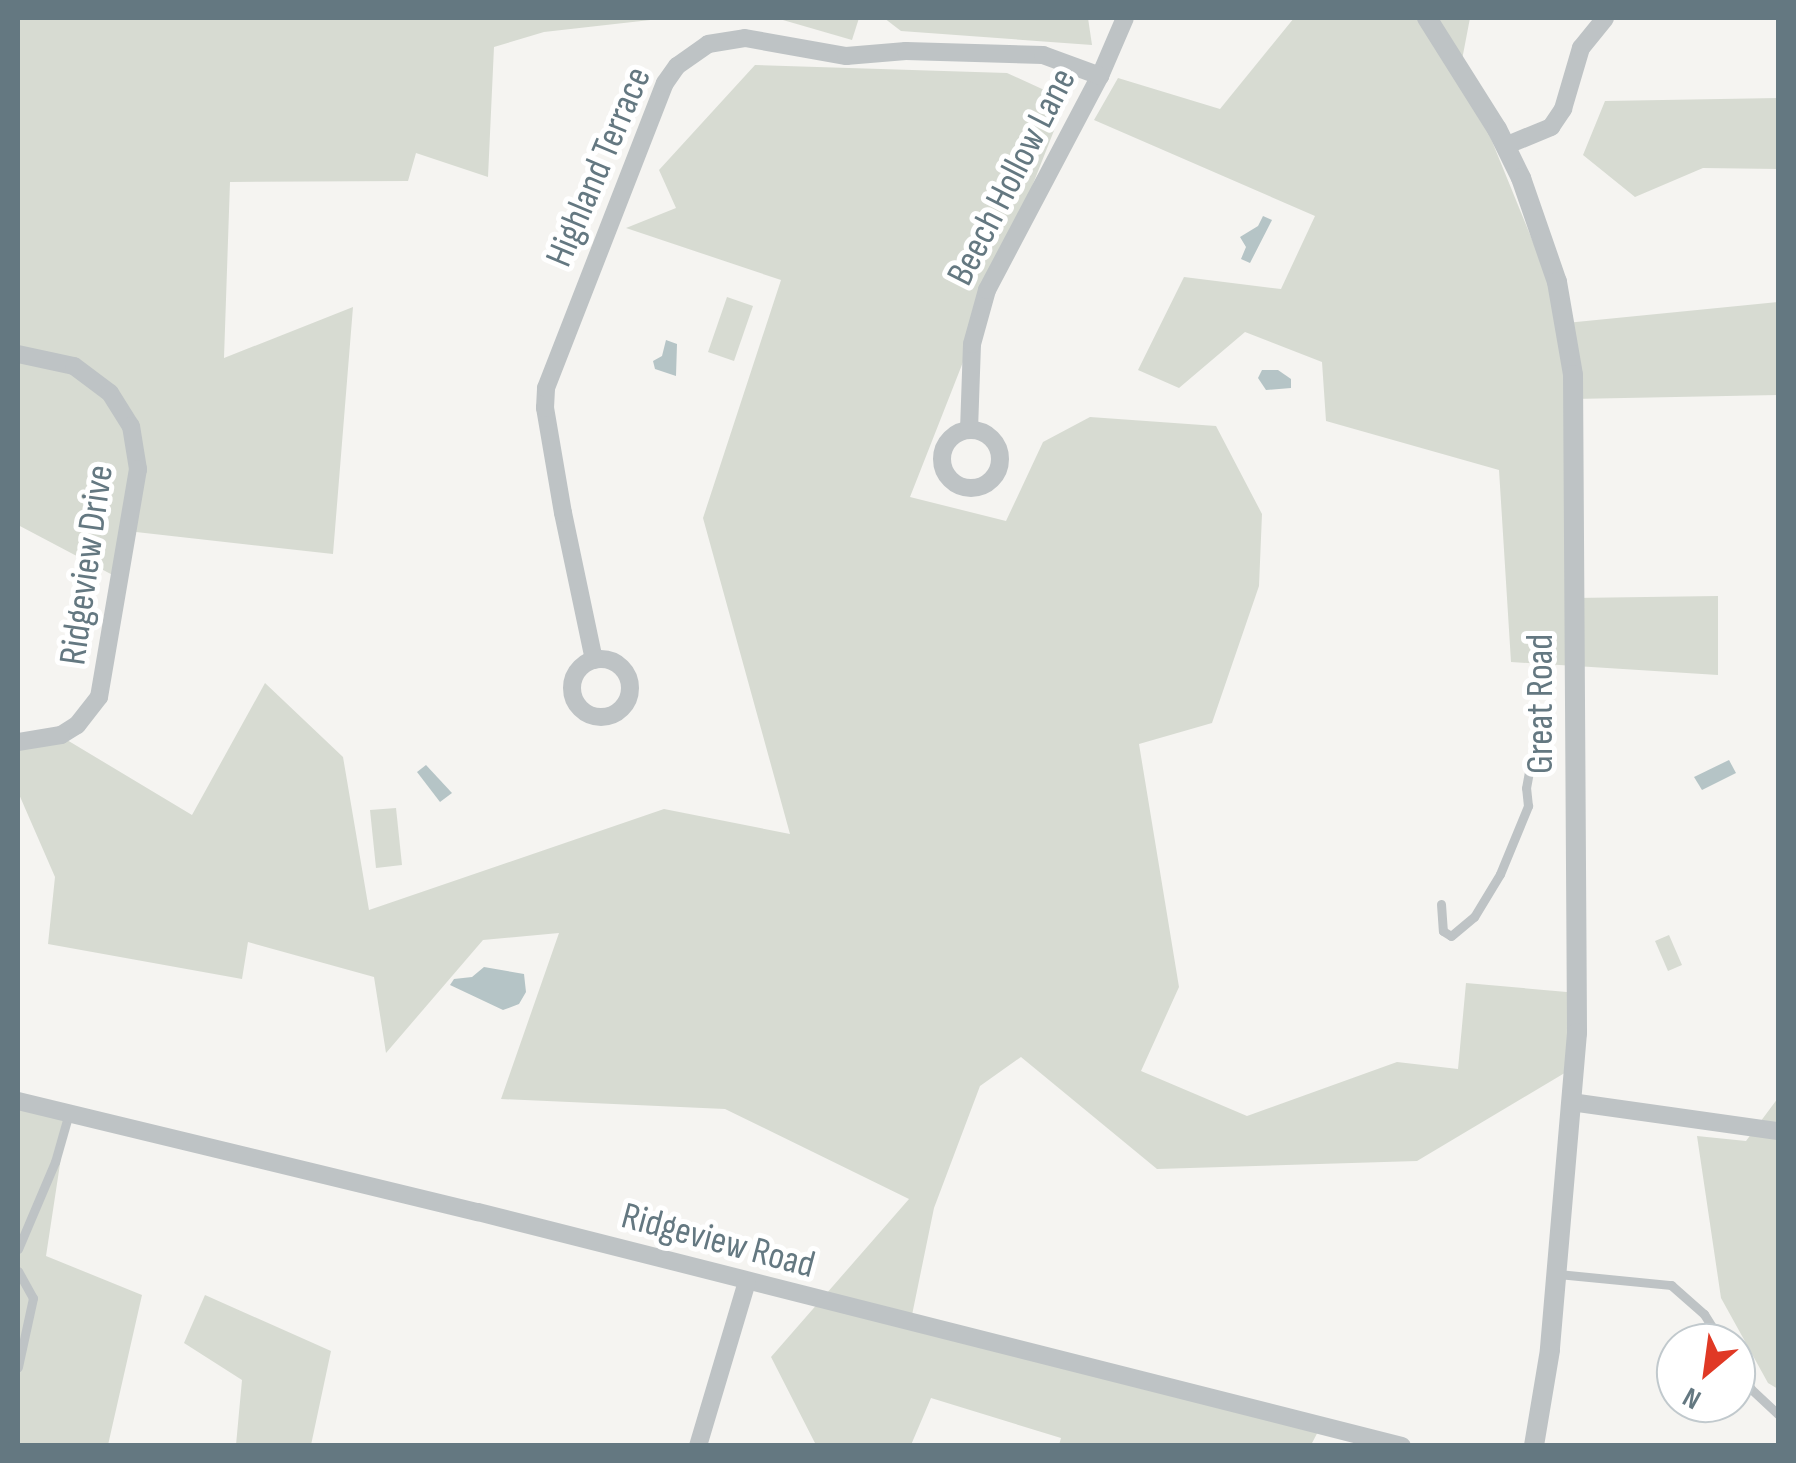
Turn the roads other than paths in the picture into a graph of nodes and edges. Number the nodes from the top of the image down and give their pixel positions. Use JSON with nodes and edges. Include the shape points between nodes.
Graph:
{"nodes":[{"id":1,"x":1125,"y":18,"type":"edge"},
{"id":2,"x":1427,"y":18,"type":"edge"},
{"id":3,"x":1605,"y":18,"type":"edge"},
{"id":4,"x":1100,"y":76,"type":"junction"},
{"id":5,"x":1505,"y":146,"type":"junction"},
{"id":6,"x":18,"y":354,"type":"edge"},
{"id":7,"x":969,"y":430,"type":"dead end"},
{"id":8,"x":594,"y":660,"type":"dead end"},
{"id":9,"x":1540,"y":712,"type":"dead end"},
{"id":10,"x":18,"y":742,"type":"edge"},
{"id":11,"x":1442,"y":904,"type":"dead end"},
{"id":12,"x":18,"y":1101,"type":"edge"},
{"id":13,"x":1571,"y":1102,"type":"junction"},
{"id":14,"x":69,"y":1114,"type":"junction"},
{"id":15,"x":1778,"y":1130,"type":"edge"},
{"id":16,"x":18,"y":1249,"type":"edge"},
{"id":17,"x":18,"y":1271,"type":"edge"},
{"id":18,"x":1555,"y":1274,"type":"junction"},
{"id":19,"x":746,"y":1282,"type":"junction"},
{"id":20,"x":1710,"y":1323,"type":"edge"},
{"id":21,"x":18,"y":1367,"type":"edge"},
{"id":22,"x":1756,"y":1394,"type":"edge"},
{"id":23,"x":1778,"y":1414,"type":"edge"},
{"id":24,"x":698,"y":1446,"type":"edge"},
{"id":25,"x":1402,"y":1446,"type":"edge"},
{"id":26,"x":1534,"y":1446,"type":"edge"}],
"edges":[{"from":1,"to":4,"type":"street","name":"Beech Hollow Lane"},
{"from":2,"to":5,"type":"street","name":"Great Road"},
{"from":3,"to":5,"type":"street","via":[[1581,48],[1564,109],[1551,126]]},
{"from":4,"to":7,"type":"street","name":"Beech Hollow Lane","via":[[986,290],[972,344]]},
{"from":4,"to":8,"type":"street","name":"Highland Terrace","via":[[1043,55],[846,56],[745,38],[708,44],[676,66],[546,388]]},
{"from":5,"to":13,"type":"street","name":"Great Road","via":[[1557,282],[1573,375],[1577,1033]]},
{"from":6,"to":10,"type":"street","name":"Ridgeview Drive","via":[[74,366],[110,392],[131,426],[138,469],[98,697],[61,734]]},
{"from":9,"to":11,"type":"lane","via":[[1528,806],[1500,874],[1474,917],[1451,936],[1442,931]]},
{"from":12,"to":14,"type":"street","name":"Ridgeview Road"},
{"from":13,"to":15,"type":"street"},
{"from":13,"to":18,"type":"street","name":"Great Road"},
{"from":14,"to":16,"type":"lane"},
{"from":14,"to":19,"type":"street","name":"Ridgeview Road"},
{"from":17,"to":21,"type":"lane","via":[[33,1298]]},
{"from":18,"to":20,"type":"lane","via":[[1671,1285]]},
{"from":18,"to":26,"type":"street","name":"Great Road"},
{"from":19,"to":24,"type":"street"},
{"from":19,"to":25,"type":"street","name":"Ridgeview Road"},
{"from":22,"to":23,"type":"lane"}]}
